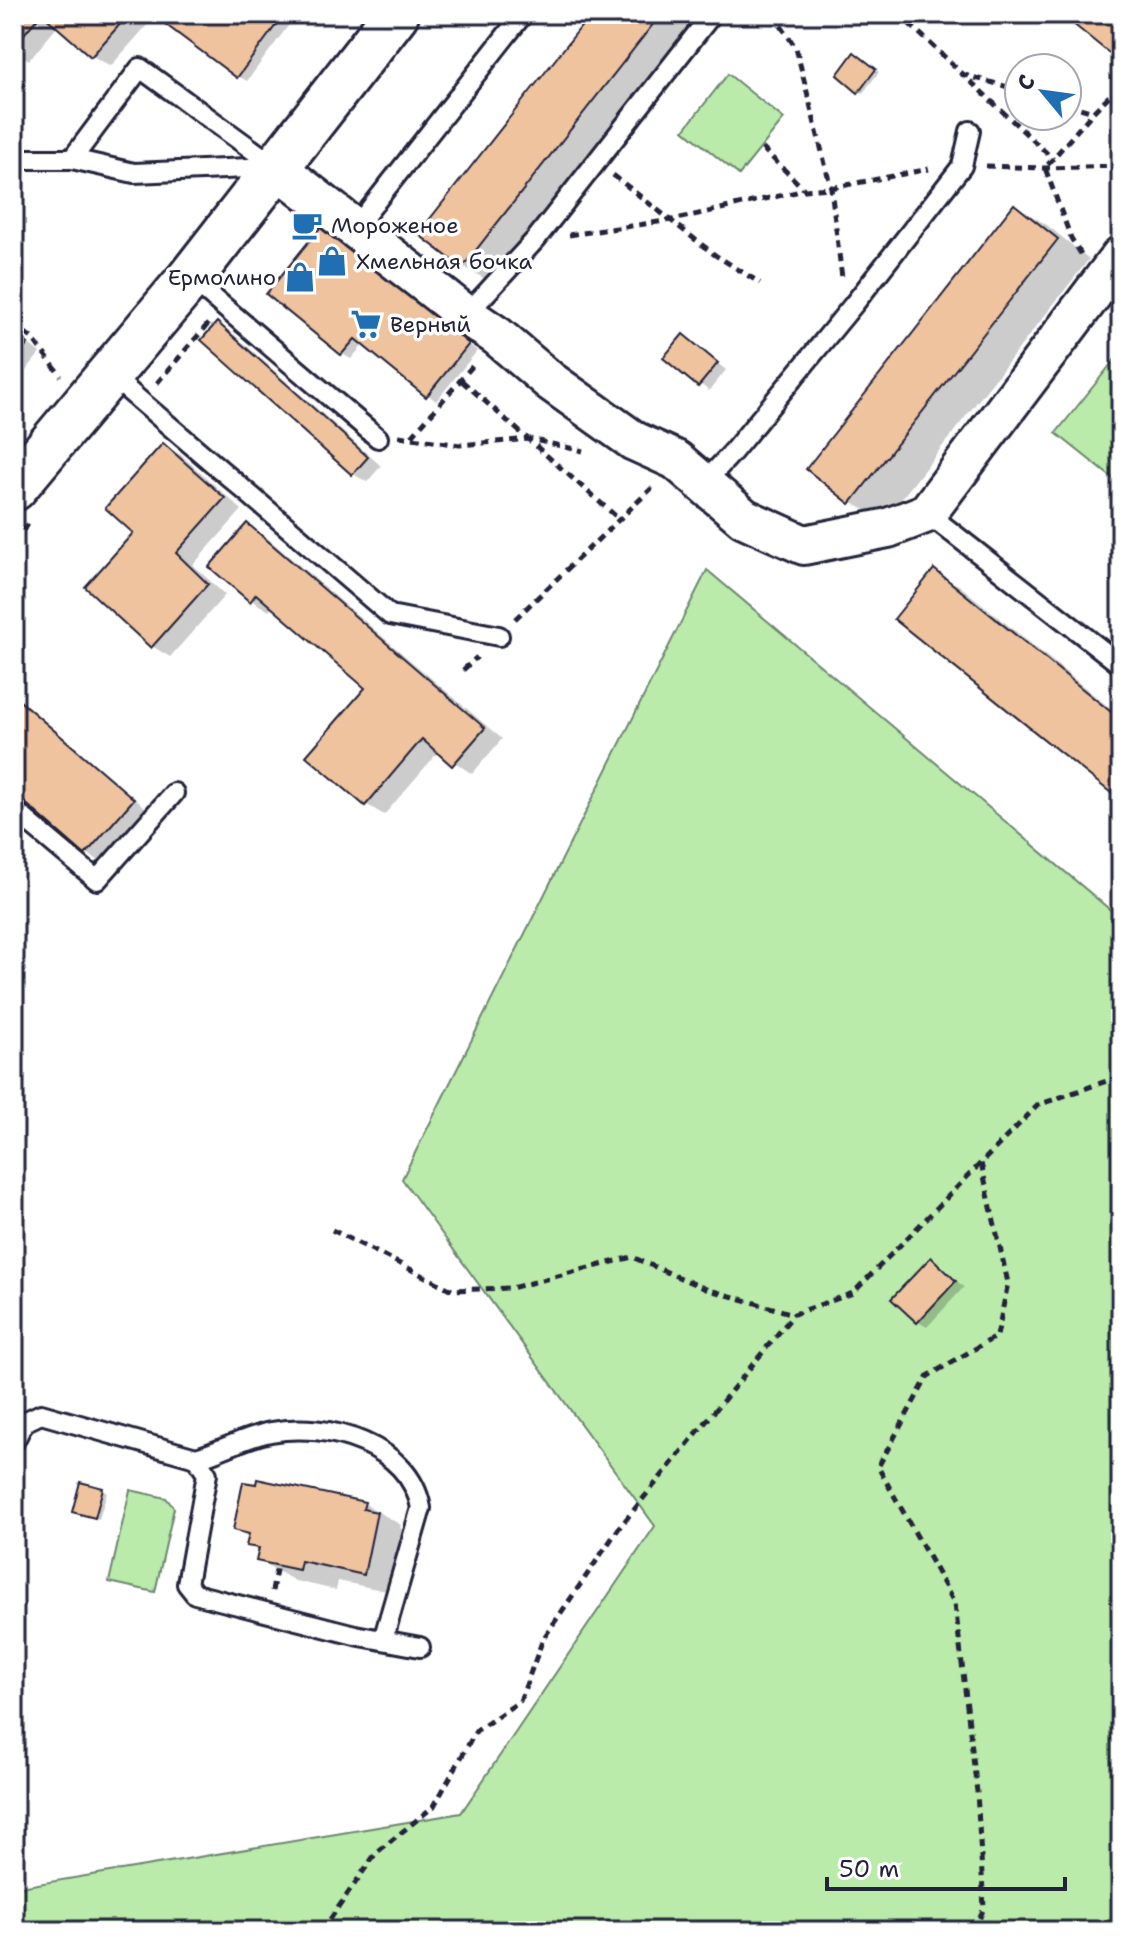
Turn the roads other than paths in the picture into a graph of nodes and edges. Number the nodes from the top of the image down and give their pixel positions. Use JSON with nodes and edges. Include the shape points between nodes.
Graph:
{"nodes":[{"id":1,"x":396,"y":14,"type":"edge"},
{"id":2,"x":523,"y":14,"type":"edge"},
{"id":3,"x":712,"y":14,"type":"edge"},
{"id":4,"x":970,"y":131,"type":"dead end"},
{"id":5,"x":14,"y":159,"type":"edge"},
{"id":6,"x":72,"y":159,"type":"junction"},
{"id":7,"x":276,"y":167,"type":"junction"},
{"id":8,"x":355,"y":228,"type":"junction"},
{"id":9,"x":1110,"y":270,"type":"edge"},
{"id":10,"x":190,"y":278,"type":"junction"},
{"id":11,"x":466,"y":315,"type":"junction"},
{"id":12,"x":109,"y":374,"type":"junction"},
{"id":13,"x":378,"y":438,"type":"dead end"},
{"id":14,"x":704,"y":483,"type":"junction"},
{"id":15,"x":14,"y":488,"type":"edge"},
{"id":16,"x":927,"y":513,"type":"junction"},
{"id":17,"x":499,"y":636,"type":"road end"},
{"id":18,"x":1121,"y":665,"type":"edge"},
{"id":19,"x":174,"y":793,"type":"dead end"},
{"id":20,"x":14,"y":810,"type":"edge"},
{"id":21,"x":14,"y":1442,"type":"edge"},
{"id":22,"x":196,"y":1458,"type":"junction"},
{"id":23,"x":383,"y":1640,"type":"junction"},
{"id":24,"x":420,"y":1647,"type":"dead end"}],
"edges":[{"from":1,"to":7,"type":"street"},
{"from":2,"to":8,"type":"lane"},
{"from":3,"to":11,"type":"lane","via":[[536,239]]},
{"from":4,"to":14,"type":"lane","via":[[962,166]]},
{"from":5,"to":6,"type":"lane"},
{"from":6,"to":7,"type":"lane","via":[[134,173]]},
{"from":6,"to":7,"type":"lane","via":[[140,68]]},
{"from":7,"to":8,"type":"street"},
{"from":7,"to":10,"type":"street"},
{"from":8,"to":11,"type":"street"},
{"from":9,"to":16,"type":"street"},
{"from":10,"to":12,"type":"street"},
{"from":10,"to":13,"type":"lane"},
{"from":11,"to":14,"type":"street","via":[[622,433],[676,460]]},
{"from":12,"to":15,"type":"street"},
{"from":12,"to":17,"type":"lane","via":[[390,615]]},
{"from":14,"to":16,"type":"street","via":[[744,518],[804,545],[888,528]]},
{"from":16,"to":18,"type":"lane"},
{"from":19,"to":20,"type":"lane","via":[[97,880]]},
{"from":21,"to":22,"type":"lane","via":[[24,1422],[41,1414]]},
{"from":22,"to":23,"type":"lane","via":[[207,1474],[187,1584],[195,1594]]},
{"from":22,"to":23,"type":"lane","via":[[272,1431],[304,1428],[340,1434],[383,1452],[407,1473],[421,1508]]},
{"from":23,"to":24,"type":"lane"}]}
